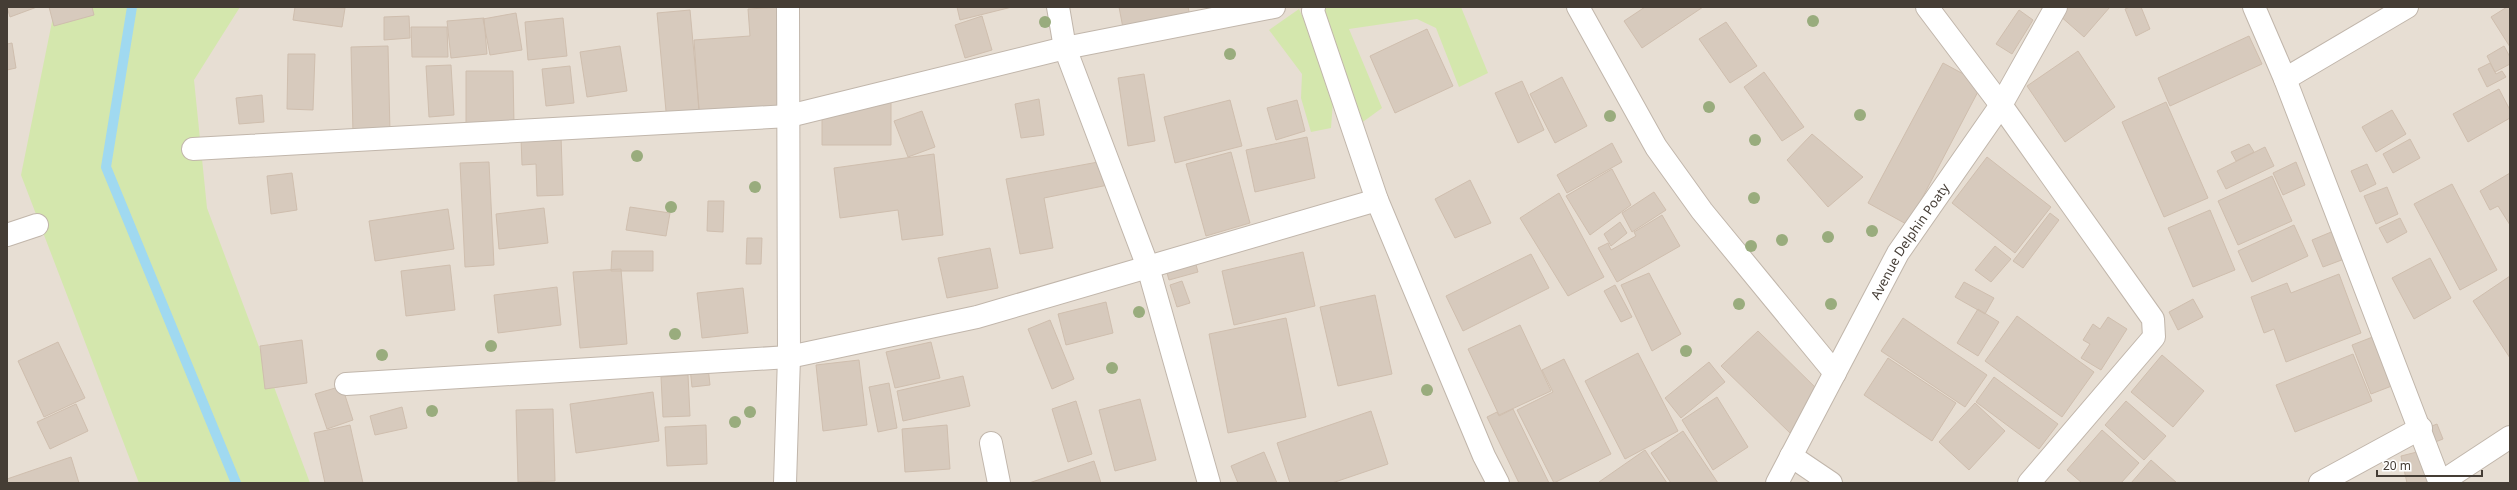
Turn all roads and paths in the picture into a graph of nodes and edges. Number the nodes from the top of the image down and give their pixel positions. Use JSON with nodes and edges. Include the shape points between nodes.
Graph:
{"nodes":[{"id":1,"x":788,"y":7,"type":"edge"},
{"id":2,"x":1058,"y":7,"type":"edge"},
{"id":3,"x":1274,"y":7,"type":"edge"},
{"id":4,"x":1314,"y":7,"type":"edge"},
{"id":5,"x":1578,"y":7,"type":"edge"},
{"id":6,"x":1926,"y":7,"type":"edge"},
{"id":7,"x":2056,"y":7,"type":"edge"},
{"id":8,"x":2254,"y":7,"type":"edge"},
{"id":9,"x":2407,"y":7,"type":"edge"},
{"id":10,"x":1065,"y":48,"type":"junction"},
{"id":11,"x":2285,"y":78,"type":"junction"},
{"id":12,"x":2001,"y":104,"type":"junction"},
{"id":13,"x":789,"y":116,"type":"junction"},
{"id":14,"x":193,"y":149,"type":"dead end"},
{"id":15,"x":1377,"y":200,"type":"junction"},
{"id":16,"x":37,"y":225,"type":"dead end"},
{"id":17,"x":7,"y":234,"type":"edge"},
{"id":18,"x":1148,"y":267,"type":"junction"},
{"id":19,"x":789,"y":357,"type":"junction"},
{"id":20,"x":1835,"y":373,"type":"junction"},
{"id":21,"x":346,"y":384,"type":"dead end"},
{"id":22,"x":2421,"y":428,"type":"junction"},
{"id":23,"x":2510,"y":437,"type":"edge"},
{"id":24,"x":991,"y":443,"type":"dead end"},
{"id":25,"x":1791,"y":456,"type":"junction"},
{"id":26,"x":785,"y":483,"type":"edge"},
{"id":27,"x":998,"y":483,"type":"edge"},
{"id":28,"x":1209,"y":483,"type":"edge"},
{"id":29,"x":1498,"y":483,"type":"edge"},
{"id":30,"x":1777,"y":483,"type":"edge"},
{"id":31,"x":1830,"y":483,"type":"edge"},
{"id":32,"x":2029,"y":483,"type":"edge"},
{"id":33,"x":2320,"y":483,"type":"edge"},
{"id":34,"x":2440,"y":483,"type":"edge"}],
"edges":[{"from":1,"to":13,"type":"street"},
{"from":2,"to":10,"type":"street"},
{"from":3,"to":10,"type":"street"},
{"from":4,"to":15,"type":"street","via":[[1313,11]]},
{"from":5,"to":20,"type":"street","via":[[1656,147],[1702,211]]},
{"from":6,"to":12,"type":"street"},
{"from":7,"to":12,"type":"street","name":"Avenue Delphin Poaty"},
{"from":8,"to":11,"type":"street"},
{"from":9,"to":11,"type":"street"},
{"from":10,"to":13,"type":"street"},
{"from":10,"to":18,"type":"street"},
{"from":11,"to":22,"type":"street"},
{"from":12,"to":20,"type":"street","name":"Avenue Delphin Poaty","via":[[1898,253]]},
{"from":12,"to":32,"type":"street","via":[[2153,319],[2154,337]]},
{"from":13,"to":14,"type":"street"},
{"from":13,"to":19,"type":"street"},
{"from":15,"to":18,"type":"street"},
{"from":15,"to":29,"type":"street","via":[[1484,456]]},
{"from":16,"to":17,"type":"street"},
{"from":18,"to":19,"type":"street","via":[[976,317]]},
{"from":18,"to":28,"type":"street"},
{"from":19,"to":21,"type":"street"},
{"from":19,"to":26,"type":"street"},
{"from":20,"to":25,"type":"street","name":"Avenue Delphin Poaty"},
{"from":22,"to":33,"type":"street"},
{"from":22,"to":34,"type":"street"},
{"from":23,"to":34,"type":"street"},
{"from":24,"to":27,"type":"street"},
{"from":25,"to":30,"type":"street","name":"Avenue Delphin Poaty"},
{"from":25,"to":31,"type":"street"}]}
